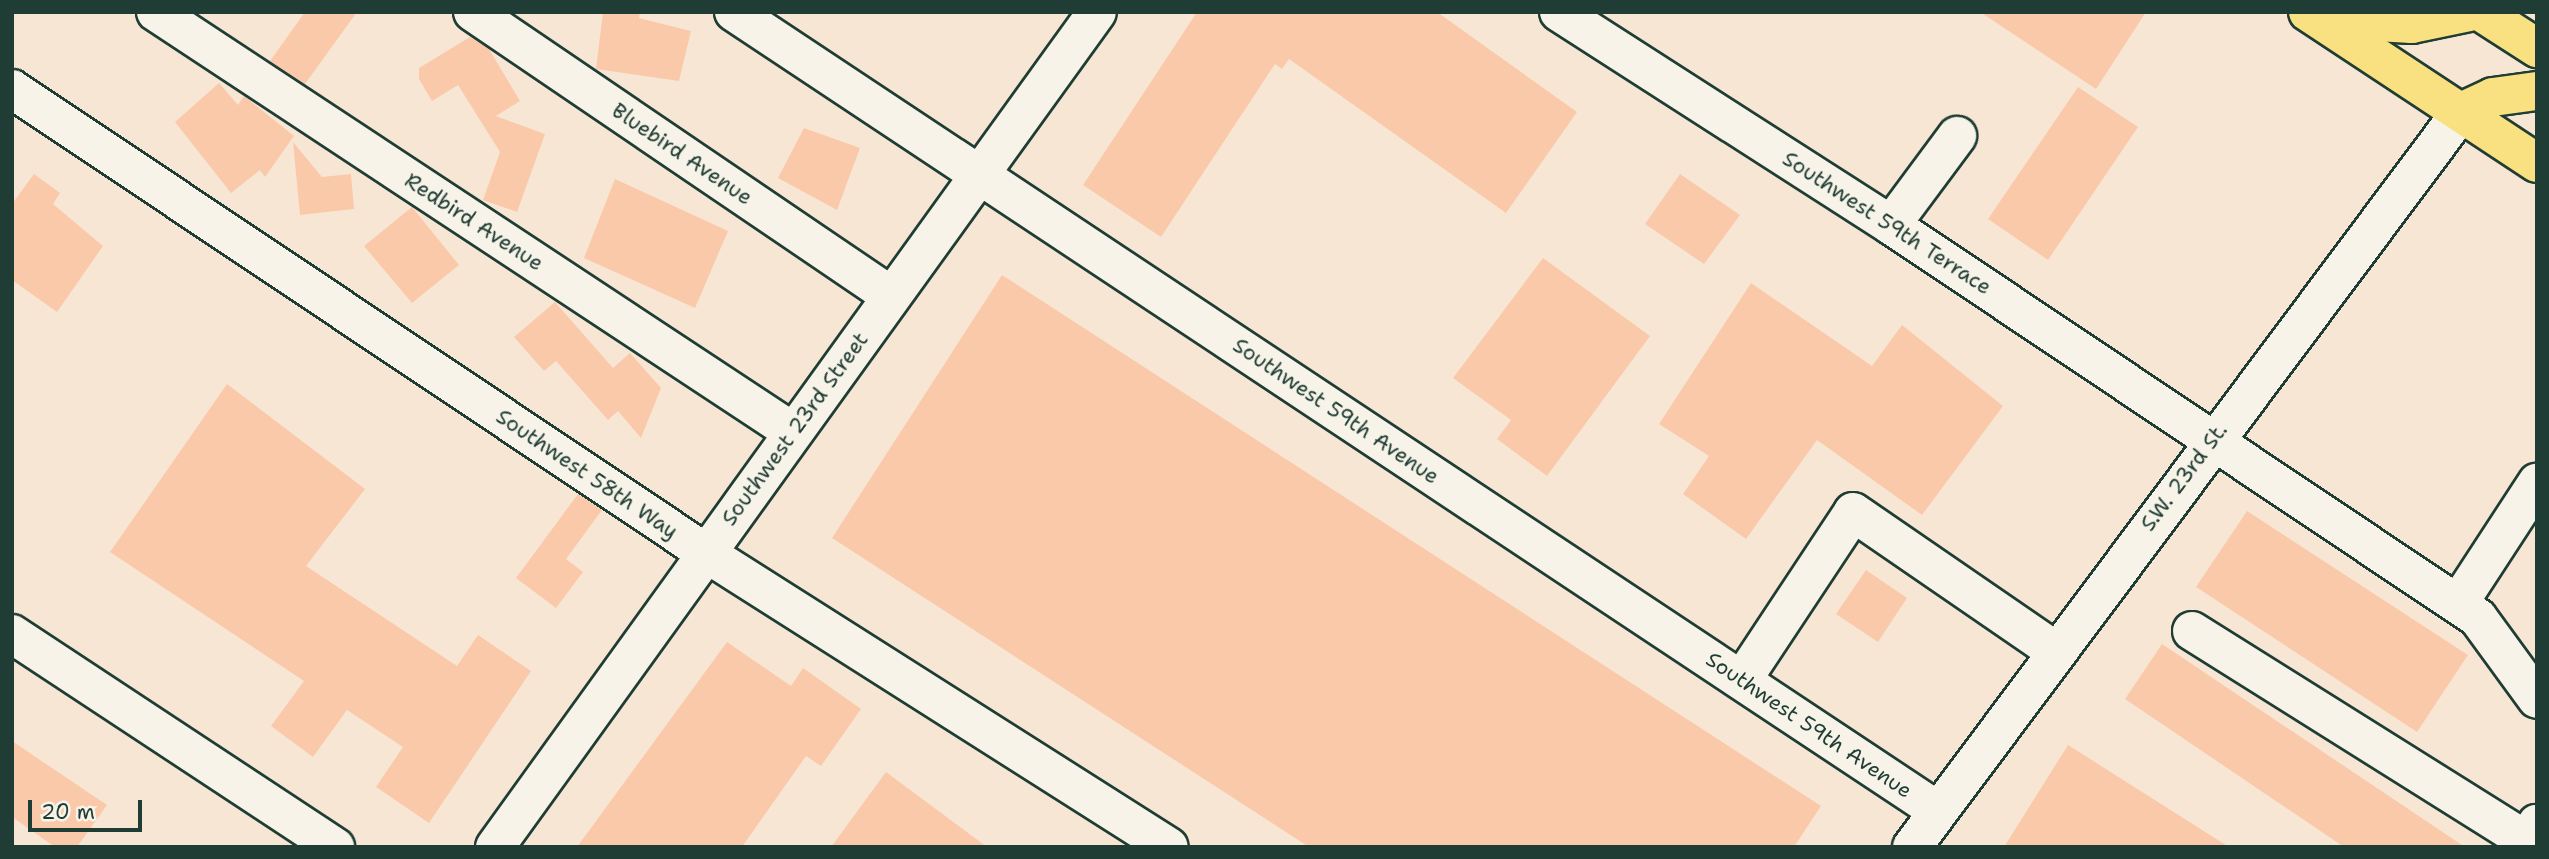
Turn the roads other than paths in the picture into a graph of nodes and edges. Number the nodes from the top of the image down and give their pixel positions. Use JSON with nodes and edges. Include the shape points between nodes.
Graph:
{"nodes":[{"id":1,"x":156,"y":12,"type":"edge"},
{"id":2,"x":473,"y":12,"type":"edge"},
{"id":3,"x":734,"y":12,"type":"edge"},
{"id":4,"x":1097,"y":12,"type":"edge"},
{"id":5,"x":1559,"y":12,"type":"edge"},
{"id":6,"x":2469,"y":12,"type":"edge"},
{"id":7,"x":2481,"y":12,"type":"edge"},
{"id":8,"x":2312,"y":15,"type":"edge"},
{"id":9,"x":2537,"y":48,"type":"edge"},
{"id":10,"x":12,"y":89,"type":"edge"},
{"id":11,"x":2537,"y":91,"type":"edge"},
{"id":12,"x":2461,"y":112,"type":"junction"},
{"id":13,"x":1957,"y":136,"type":"dead end"},
{"id":14,"x":2537,"y":163,"type":"edge"},
{"id":15,"x":979,"y":173,"type":"junction"},
{"id":16,"x":1891,"y":225,"type":"junction"},
{"id":17,"x":891,"y":296,"type":"junction"},
{"id":18,"x":793,"y":432,"type":"junction"},
{"id":19,"x":2213,"y":438,"type":"junction"},
{"id":20,"x":2537,"y":483,"type":"edge"},
{"id":21,"x":706,"y":553,"type":"junction"},
{"id":22,"x":2458,"y":604,"type":"junction"},
{"id":23,"x":2192,"y":631,"type":"dead end"},
{"id":24,"x":12,"y":634,"type":"edge"},
{"id":25,"x":2055,"y":652,"type":"junction"},
{"id":26,"x":1742,"y":680,"type":"junction"},
{"id":27,"x":2537,"y":699,"type":"edge"},
{"id":28,"x":2537,"y":824,"type":"edge"},
{"id":29,"x":1924,"y":836,"type":"edge"},
{"id":30,"x":335,"y":847,"type":"edge"},
{"id":31,"x":495,"y":847,"type":"edge"},
{"id":32,"x":1169,"y":847,"type":"edge"}],
"edges":[{"from":1,"to":18,"type":"street","name":"Redbird Avenue"},
{"from":2,"to":17,"type":"street","name":"Bluebird Avenue"},
{"from":3,"to":15,"type":"street","name":"Southwest 59th Avenue"},
{"from":4,"to":15,"type":"street","name":"Southwest 23rd Street"},
{"from":5,"to":16,"type":"street","name":"Southwest 59th Terrace"},
{"from":6,"to":8,"type":"main road","via":[[2412,24]]},
{"from":7,"to":9,"type":"main road"},
{"from":8,"to":12,"type":"main road"},
{"from":10,"to":21,"type":"street","name":"Southwest 58th Way"},
{"from":11,"to":12,"type":"main road","via":[[2493,97]]},
{"from":12,"to":14,"type":"main road"},
{"from":12,"to":19,"type":"street","name":"S.W. 23rd St."},
{"from":13,"to":16,"type":"street"},
{"from":15,"to":17,"type":"street","name":"Southwest 23rd Street"},
{"from":15,"to":26,"type":"street","name":"Southwest 59th Avenue"},
{"from":16,"to":19,"type":"street","name":"Southwest 59th Terrace"},
{"from":17,"to":18,"type":"street","name":"Southwest 23rd Street"},
{"from":18,"to":21,"type":"street","name":"Southwest 23rd Street"},
{"from":19,"to":22,"type":"street","name":"Southwest 59th Terrace"},
{"from":19,"to":25,"type":"street","name":"S.W. 23rd St."},
{"from":20,"to":22,"type":"street"},
{"from":21,"to":31,"type":"street","name":"Southwest 23rd Street"},
{"from":21,"to":32,"type":"street","name":"Southwest 58th Way"},
{"from":22,"to":27,"type":"street","name":"Southwest 59th Terrace","via":[[2478,618]]},
{"from":23,"to":28,"type":"street","via":[[2527,841]]},
{"from":24,"to":30,"type":"street"},
{"from":25,"to":26,"type":"street","via":[[1853,512]]},
{"from":25,"to":29,"type":"street","name":"S.W. 23rd St."},
{"from":26,"to":29,"type":"street","name":"Southwest 59th Avenue"}]}
